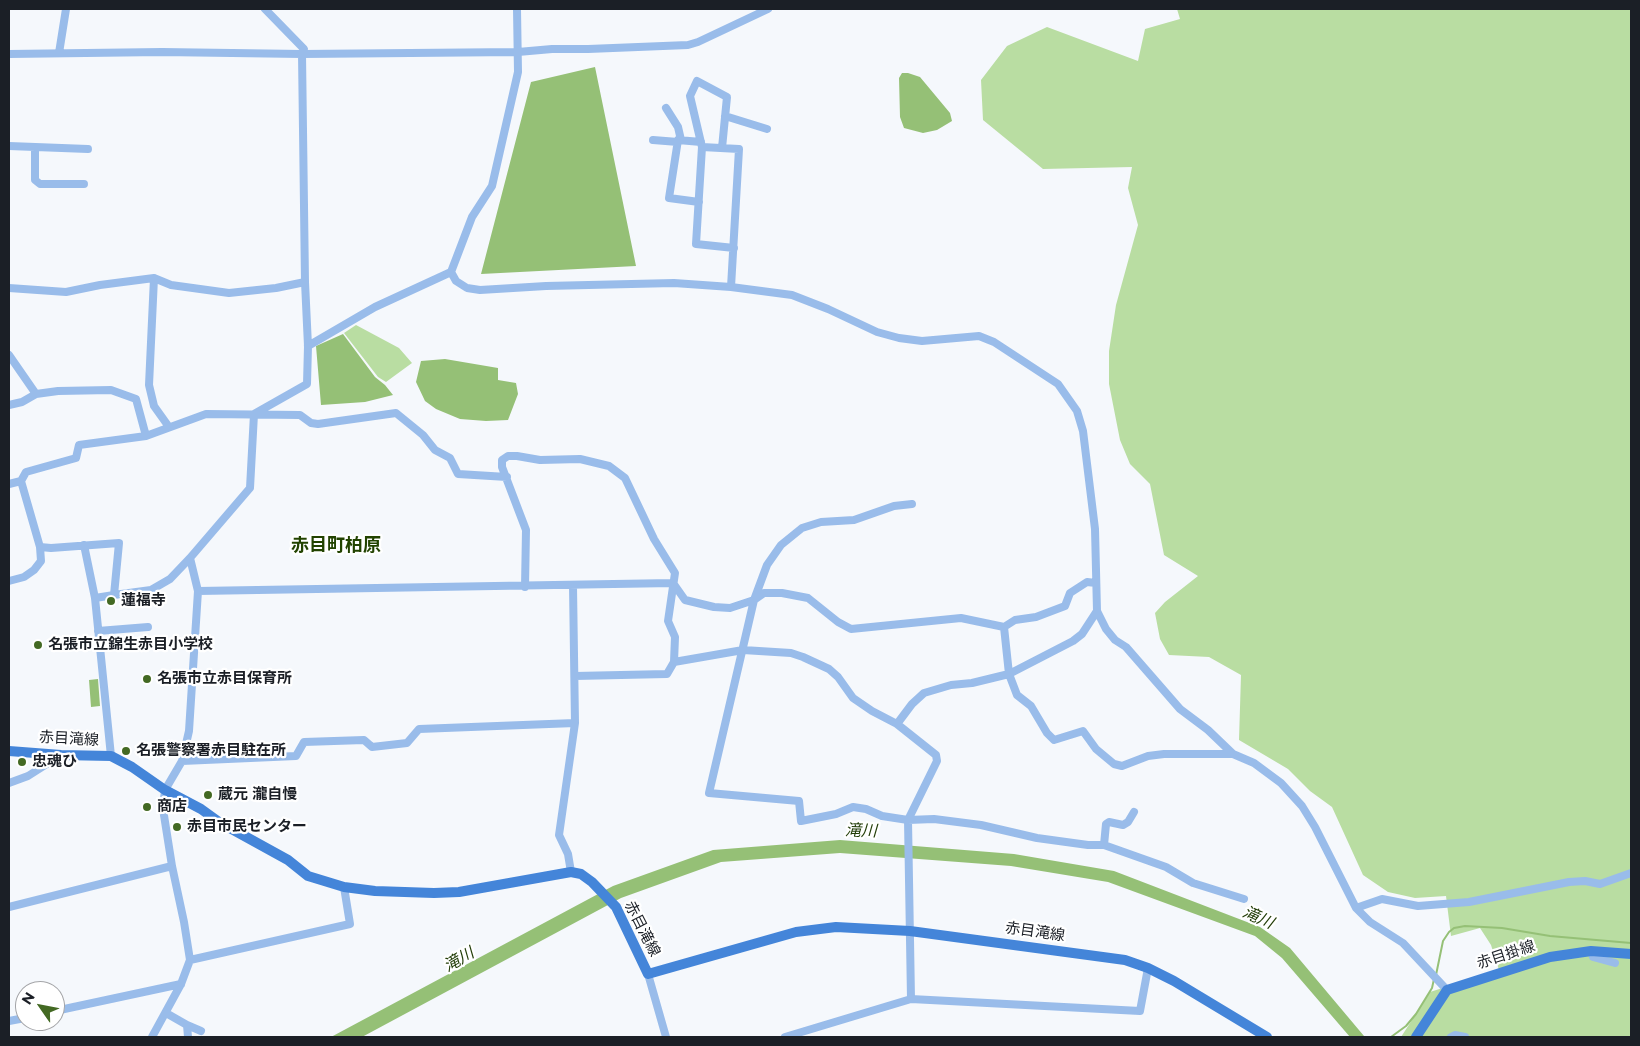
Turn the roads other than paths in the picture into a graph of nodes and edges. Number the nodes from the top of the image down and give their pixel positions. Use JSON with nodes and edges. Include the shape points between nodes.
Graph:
{"nodes":[{"id":1,"x":66,"y":9,"type":"edge"},
{"id":2,"x":265,"y":9,"type":"edge"},
{"id":3,"x":518,"y":9,"type":"edge"},
{"id":4,"x":768,"y":9,"type":"edge"},
{"id":5,"x":518,"y":52,"type":"junction"},
{"id":6,"x":59,"y":53,"type":"junction"},
{"id":7,"x":9,"y":54,"type":"edge"},
{"id":8,"x":302,"y":54,"type":"junction"},
{"id":9,"x":666,"y":108,"type":"dead end"},
{"id":10,"x":725,"y":116,"type":"junction"},
{"id":11,"x":766,"y":129,"type":"dead end"},
{"id":12,"x":653,"y":140,"type":"dead end"},
{"id":13,"x":679,"y":141,"type":"junction"},
{"id":14,"x":701,"y":144,"type":"junction"},
{"id":15,"x":9,"y":146,"type":"edge"},
{"id":16,"x":35,"y":148,"type":"junction"},
{"id":17,"x":722,"y":148,"type":"junction"},
{"id":18,"x":88,"y":149,"type":"dead end"},
{"id":19,"x":84,"y":184,"type":"dead end"},
{"id":20,"x":698,"y":202,"type":"junction"},
{"id":21,"x":734,"y":248,"type":"junction"},
{"id":22,"x":451,"y":272,"type":"junction"},
{"id":23,"x":154,"y":278,"type":"junction"},
{"id":24,"x":305,"y":282,"type":"junction"},
{"id":25,"x":731,"y":287,"type":"junction"},
{"id":26,"x":9,"y":288,"type":"edge"},
{"id":27,"x":308,"y":346,"type":"junction"},
{"id":28,"x":9,"y":355,"type":"edge"},
{"id":29,"x":36,"y":394,"type":"junction"},
{"id":30,"x":9,"y":405,"type":"edge"},
{"id":31,"x":254,"y":414,"type":"junction"},
{"id":32,"x":169,"y":427,"type":"junction"},
{"id":33,"x":146,"y":436,"type":"junction"},
{"id":34,"x":507,"y":477,"type":"junction"},
{"id":35,"x":21,"y":481,"type":"junction"},
{"id":36,"x":9,"y":484,"type":"edge"},
{"id":37,"x":912,"y":504,"type":"dead end"},
{"id":38,"x":84,"y":545,"type":"junction"},
{"id":39,"x":40,"y":547,"type":"junction"},
{"id":40,"x":190,"y":558,"type":"junction"},
{"id":41,"x":9,"y":581,"type":"edge"},
{"id":42,"x":673,"y":583,"type":"junction"},
{"id":43,"x":1096,"y":583,"type":"junction"},
{"id":44,"x":526,"y":586,"type":"junction"},
{"id":45,"x":573,"y":586,"type":"junction"},
{"id":46,"x":198,"y":591,"type":"junction"},
{"id":47,"x":114,"y":595,"type":"junction"},
{"id":48,"x":94,"y":598,"type":"junction"},
{"id":49,"x":754,"y":600,"type":"junction"},
{"id":50,"x":1097,"y":611,"type":"junction"},
{"id":51,"x":148,"y":627,"type":"dead end"},
{"id":52,"x":1004,"y":627,"type":"junction"},
{"id":53,"x":98,"y":631,"type":"junction"},
{"id":54,"x":743,"y":650,"type":"junction"},
{"id":55,"x":674,"y":662,"type":"junction"},
{"id":56,"x":1009,"y":674,"type":"junction"},
{"id":57,"x":575,"y":676,"type":"junction"},
{"id":58,"x":575,"y":723,"type":"junction"},
{"id":59,"x":897,"y":724,"type":"junction"},
{"id":60,"x":9,"y":751,"type":"edge"},
{"id":61,"x":1233,"y":754,"type":"junction"},
{"id":62,"x":62,"y":755,"type":"junction"},
{"id":63,"x":111,"y":756,"type":"junction"},
{"id":64,"x":182,"y":761,"type":"junction"},
{"id":65,"x":9,"y":783,"type":"edge"},
{"id":66,"x":165,"y":790,"type":"junction"},
{"id":67,"x":1134,"y":812,"type":"dead end"},
{"id":68,"x":908,"y":820,"type":"junction"},
{"id":69,"x":1104,"y":845,"type":"junction"},
{"id":70,"x":172,"y":866,"type":"junction"},
{"id":71,"x":571,"y":872,"type":"junction"},
{"id":72,"x":1631,"y":873,"type":"edge"},
{"id":73,"x":344,"y":887,"type":"junction"},
{"id":74,"x":1244,"y":899,"type":"dead end"},
{"id":75,"x":9,"y":907,"type":"edge"},
{"id":76,"x":1356,"y":908,"type":"junction"},
{"id":77,"x":910,"y":931,"type":"junction"},
{"id":78,"x":1591,"y":951,"type":"junction"},
{"id":79,"x":1631,"y":954,"type":"edge"},
{"id":80,"x":190,"y":960,"type":"junction"},
{"id":81,"x":1615,"y":963,"type":"dead end"},
{"id":82,"x":1148,"y":968,"type":"junction"},
{"id":83,"x":648,"y":974,"type":"junction"},
{"id":84,"x":181,"y":984,"type":"junction"},
{"id":85,"x":1445,"y":988,"type":"junction"},
{"id":86,"x":911,"y":998,"type":"junction"},
{"id":87,"x":65,"y":1009,"type":"edge"},
{"id":88,"x":166,"y":1013,"type":"junction"},
{"id":89,"x":187,"y":1025,"type":"junction"},
{"id":90,"x":201,"y":1031,"type":"dead end"},
{"id":91,"x":152,"y":1037,"type":"edge"},
{"id":92,"x":188,"y":1037,"type":"edge"},
{"id":93,"x":666,"y":1037,"type":"edge"},
{"id":94,"x":786,"y":1037,"type":"edge"},
{"id":95,"x":1267,"y":1037,"type":"edge"},
{"id":96,"x":1416,"y":1037,"type":"edge"},
{"id":97,"x":1451,"y":1037,"type":"edge"},
{"id":98,"x":1465,"y":1037,"type":"edge"}],
"edges":[{"from":1,"to":6,"type":"street"},
{"from":2,"to":8,"type":"street","via":[[304,49]]},
{"from":3,"to":5,"type":"street"},
{"from":4,"to":5,"type":"street","via":[[693,44]]},
{"from":5,"to":8,"type":"street"},
{"from":5,"to":22,"type":"street","via":[[518,72],[492,186],[472,217]]},
{"from":6,"to":7,"type":"street"},
{"from":6,"to":8,"type":"street"},
{"from":8,"to":24,"type":"street"},
{"from":9,"to":13,"type":"street","via":[[678,127]]},
{"from":10,"to":11,"type":"street"},
{"from":10,"to":14,"type":"street","via":[[727,97],[697,81],[690,96]]},
{"from":10,"to":17,"type":"street"},
{"from":12,"to":13,"type":"street"},
{"from":13,"to":14,"type":"street"},
{"from":13,"to":20,"type":"street","via":[[669,198]]},
{"from":14,"to":17,"type":"street"},
{"from":14,"to":20,"type":"street"},
{"from":15,"to":16,"type":"street"},
{"from":16,"to":18,"type":"street"},
{"from":16,"to":19,"type":"street","via":[[35,180],[40,184]]},
{"from":17,"to":21,"type":"street","via":[[739,149]]},
{"from":20,"to":21,"type":"street","via":[[696,244]]},
{"from":21,"to":25,"type":"street"},
{"from":22,"to":25,"type":"street","via":[[456,281],[467,288],[480,290],[674,283]]},
{"from":22,"to":27,"type":"street","via":[[375,307]]},
{"from":23,"to":24,"type":"street","via":[[171,285],[229,293]]},
{"from":23,"to":26,"type":"street","via":[[66,292]]},
{"from":23,"to":32,"type":"street","via":[[149,385],[154,406]]},
{"from":24,"to":27,"type":"street"},
{"from":25,"to":43,"type":"street","via":[[792,295],[877,332],[899,338],[922,341],[979,336],[994,342],[1058,384],[1077,411],[1083,431],[1095,529]]},
{"from":27,"to":31,"type":"street","via":[[307,384]]},
{"from":28,"to":29,"type":"street"},
{"from":29,"to":30,"type":"street"},
{"from":29,"to":33,"type":"street","via":[[111,390],[136,398]]},
{"from":31,"to":32,"type":"street","via":[[206,414]]},
{"from":31,"to":34,"type":"street","via":[[300,415],[310,423],[318,424],[396,413],[423,435],[435,450],[450,458],[458,474]]},
{"from":31,"to":40,"type":"street","via":[[250,488]]},
{"from":32,"to":33,"type":"street"},
{"from":33,"to":35,"type":"street","via":[[79,445],[76,458],[26,472]]},
{"from":34,"to":42,"type":"street","via":[[502,460],[508,456],[540,460],[580,459],[609,466],[625,478],[674,573]]},
{"from":34,"to":44,"type":"street","via":[[526,530]]},
{"from":35,"to":36,"type":"street"},
{"from":35,"to":39,"type":"street"},
{"from":37,"to":49,"type":"street","via":[[894,506],[854,520],[821,522],[802,528],[780,545]]},
{"from":38,"to":39,"type":"street"},
{"from":38,"to":47,"type":"street","via":[[119,542]]},
{"from":38,"to":48,"type":"street"},
{"from":39,"to":41,"type":"street","via":[[41,561],[34,570]]},
{"from":40,"to":46,"type":"street"},
{"from":40,"to":47,"type":"street","via":[[170,579],[151,590]]},
{"from":42,"to":45,"type":"street"},
{"from":42,"to":49,"type":"street","via":[[685,600],[714,607],[730,608]]},
{"from":42,"to":55,"type":"street","via":[[668,621],[675,637]]},
{"from":43,"to":50,"type":"street"},
{"from":43,"to":52,"type":"street","via":[[1087,582],[1070,593],[1065,606],[1036,617],[1015,620]]},
{"from":44,"to":45,"type":"street"},
{"from":44,"to":46,"type":"street"},
{"from":45,"to":57,"type":"street"},
{"from":46,"to":64,"type":"street","via":[[189,730]]},
{"from":47,"to":48,"type":"street"},
{"from":48,"to":53,"type":"street"},
{"from":49,"to":52,"type":"street","via":[[764,593],[808,598],[851,629],[961,618]]},
{"from":49,"to":54,"type":"street"},
{"from":50,"to":56,"type":"street","via":[[1082,634],[1073,641]]},
{"from":50,"to":61,"type":"street","via":[[1115,640],[1126,646],[1180,709]]},
{"from":51,"to":53,"type":"street"},
{"from":52,"to":56,"type":"street"},
{"from":53,"to":63,"type":"street"},
{"from":54,"to":55,"type":"street"},
{"from":54,"to":59,"type":"street","via":[[791,653],[803,657],[829,670],[853,698]]},
{"from":54,"to":68,"type":"street","via":[[709,793],[799,801],[801,821],[853,807]]},
{"from":55,"to":57,"type":"street","via":[[667,674]]},
{"from":56,"to":59,"type":"street","via":[[924,693]]},
{"from":56,"to":61,"type":"street","via":[[1017,695],[1031,706],[1054,740],[1083,731],[1096,749],[1114,764],[1122,766],[1164,754]]},
{"from":57,"to":58,"type":"street"},
{"from":58,"to":64,"type":"street","via":[[419,729],[407,742],[372,747],[364,740],[304,742],[296,756]]},
{"from":58,"to":71,"type":"street","via":[[559,835],[568,854]]},
{"from":59,"to":68,"type":"street","via":[[936,755],[937,761]]},
{"from":60,"to":62,"type":"main road","name":"赤目滝線"},
{"from":61,"to":76,"type":"street","via":[[1254,763],[1302,806]]},
{"from":62,"to":63,"type":"main road","name":"赤目滝線"},
{"from":62,"to":65,"type":"street","via":[[28,776]]},
{"from":63,"to":66,"type":"main road","name":"赤目滝線"},
{"from":64,"to":66,"type":"street"},
{"from":66,"to":70,"type":"street","via":[[163,809]]},
{"from":66,"to":73,"type":"main road","name":"赤目滝線","via":[[288,860],[308,876]]},
{"from":67,"to":69,"type":"street","via":[[1123,825],[1106,824]]},
{"from":68,"to":69,"type":"street","via":[[934,819],[981,825],[1038,838]]},
{"from":68,"to":77,"type":"street"},
{"from":69,"to":74,"type":"street","via":[[1166,867],[1193,883]]},
{"from":70,"to":75,"type":"street"},
{"from":70,"to":80,"type":"street"},
{"from":71,"to":73,"type":"main road","name":"赤目滝線","via":[[434,894]]},
{"from":71,"to":83,"type":"main road","name":"赤目滝線","via":[[592,882],[616,906]]},
{"from":72,"to":76,"type":"street","via":[[1600,884],[1569,882],[1469,902],[1418,906],[1382,900]]},
{"from":73,"to":80,"type":"street","via":[[350,924]]},
{"from":76,"to":85,"type":"street","via":[[1370,922],[1403,943]]},
{"from":77,"to":82,"type":"main road","name":"赤目滝線","via":[[1108,957]]},
{"from":77,"to":83,"type":"main road","name":"赤目滝線","via":[[836,927],[796,932]]},
{"from":77,"to":86,"type":"street"},
{"from":78,"to":79,"type":"main road","name":"赤目掛線"},
{"from":78,"to":81,"type":"street","via":[[1593,957]]},
{"from":78,"to":85,"type":"main road","name":"赤目掛線","via":[[1550,957]]},
{"from":80,"to":84,"type":"street"},
{"from":82,"to":86,"type":"street","via":[[1140,1011]]},
{"from":82,"to":95,"type":"main road","name":"赤目滝線"},
{"from":83,"to":93,"type":"street"},
{"from":84,"to":87,"type":"street"},
{"from":84,"to":88,"type":"street"},
{"from":85,"to":96,"type":"main road"},
{"from":86,"to":94,"type":"street"},
{"from":88,"to":89,"type":"street"},
{"from":88,"to":91,"type":"street"},
{"from":89,"to":90,"type":"street"},
{"from":89,"to":92,"type":"street"},
{"from":97,"to":98,"type":"street"}]}
